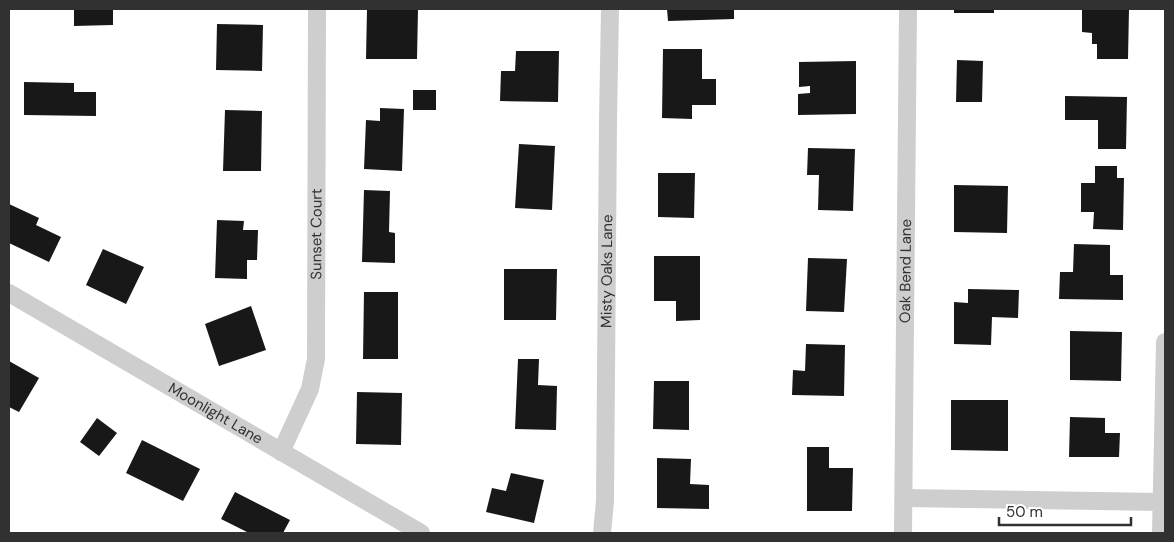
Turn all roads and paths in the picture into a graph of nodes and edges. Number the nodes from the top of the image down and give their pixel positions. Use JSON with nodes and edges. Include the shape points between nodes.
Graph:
{"nodes":[{"id":1,"x":317,"y":9,"type":"edge"},
{"id":2,"x":610,"y":9,"type":"edge"},
{"id":3,"x":908,"y":9,"type":"edge"},
{"id":4,"x":9,"y":293,"type":"edge"},
{"id":5,"x":1165,"y":342,"type":"edge"},
{"id":6,"x":1165,"y":356,"type":"edge"},
{"id":7,"x":281,"y":452,"type":"junction"},
{"id":8,"x":904,"y":498,"type":"junction"},
{"id":9,"x":1162,"y":502,"type":"junction"},
{"id":10,"x":421,"y":533,"type":"edge"},
{"id":11,"x":602,"y":533,"type":"edge"},
{"id":12,"x":903,"y":533,"type":"edge"},
{"id":13,"x":1161,"y":533,"type":"edge"}],
"edges":[{"from":1,"to":7,"type":"street","name":"Sunset Court","via":[[316,359],[310,389]]},
{"from":2,"to":11,"type":"street","name":"Misty Oaks Lane","via":[[605,502]]},
{"from":3,"to":8,"type":"street","name":"Oak Bend Lane"},
{"from":4,"to":7,"type":"street","name":"Moonlight Lane"},
{"from":5,"to":6,"type":"street"},
{"from":6,"to":9,"type":"street"},
{"from":7,"to":10,"type":"street","name":"Moonlight Lane"},
{"from":8,"to":9,"type":"street"},
{"from":8,"to":12,"type":"street","name":"Oak Bend Lane"},
{"from":9,"to":13,"type":"street"}]}
